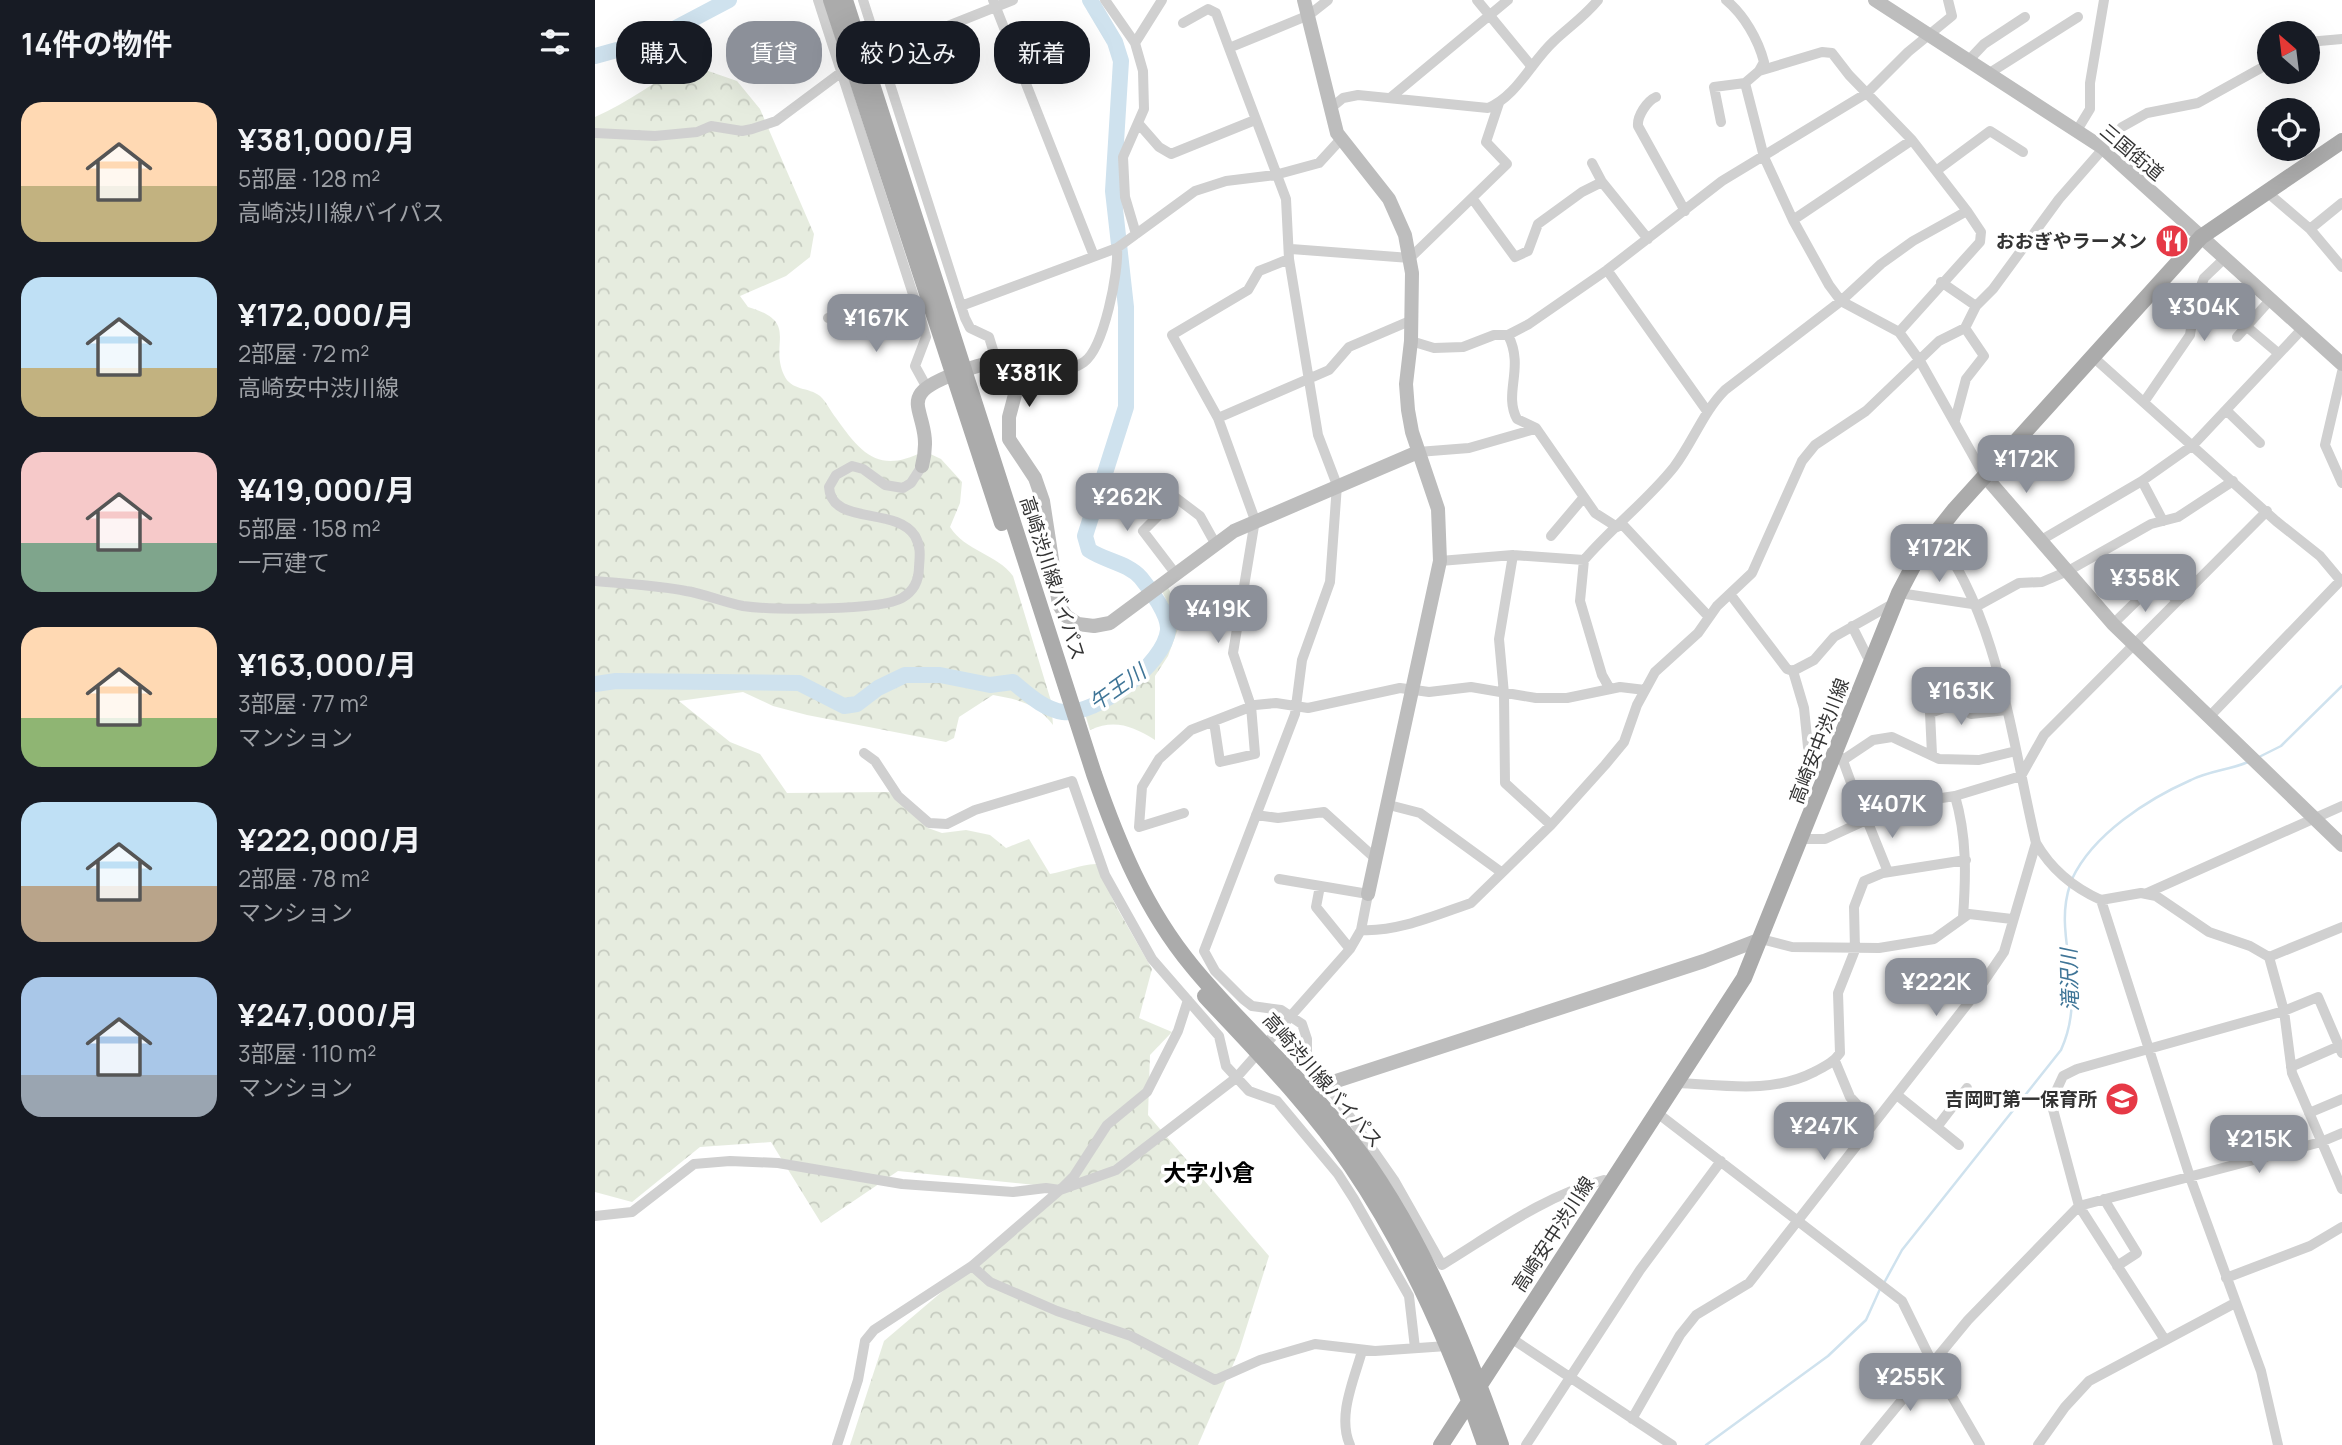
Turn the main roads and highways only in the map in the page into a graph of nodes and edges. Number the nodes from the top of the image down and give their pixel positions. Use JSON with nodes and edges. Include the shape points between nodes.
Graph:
{"nodes":[{"id":1,"x":831,"y":0,"type":"edge"},
{"id":2,"x":845,"y":0,"type":"edge"},
{"id":3,"x":2342,"y":141,"type":"edge"},
{"id":4,"x":959,"y":373,"type":"junction"},
{"id":5,"x":1262,"y":1049,"type":"junction"},
{"id":6,"x":1474,"y":1395,"type":"junction"},
{"id":7,"x":1441,"y":1445,"type":"edge"},
{"id":8,"x":1485,"y":1445,"type":"edge"},
{"id":9,"x":1501,"y":1445,"type":"edge"}],
"edges":[{"from":1,"to":4,"type":"main road","name":"高崎渋川線バイパス"},
{"from":2,"to":4,"type":"main road","name":"高崎渋川線バイパス"},
{"from":3,"to":6,"type":"main road","name":"高崎安中渋川線","via":[[2201,237],[1934,534],[1897,598],[1838,759],[1826,778],[1744,978]]},
{"from":4,"to":5,"type":"main road","name":"高崎渋川線バイパス","via":[[1128,865],[1192,965]]},
{"from":5,"to":6,"type":"main road","name":"高崎渋川線バイパス","via":[[1351,1165]]},
{"from":5,"to":6,"type":"main road","name":"高崎渋川線バイパス","via":[[1347,1136],[1381,1184],[1463,1345]]},
{"from":6,"to":7,"type":"main road","name":"高崎安中渋川線"},
{"from":6,"to":8,"type":"main road","name":"高崎渋川線バイパス"},
{"from":6,"to":9,"type":"main road","name":"高崎渋川線バイパス"}]}
